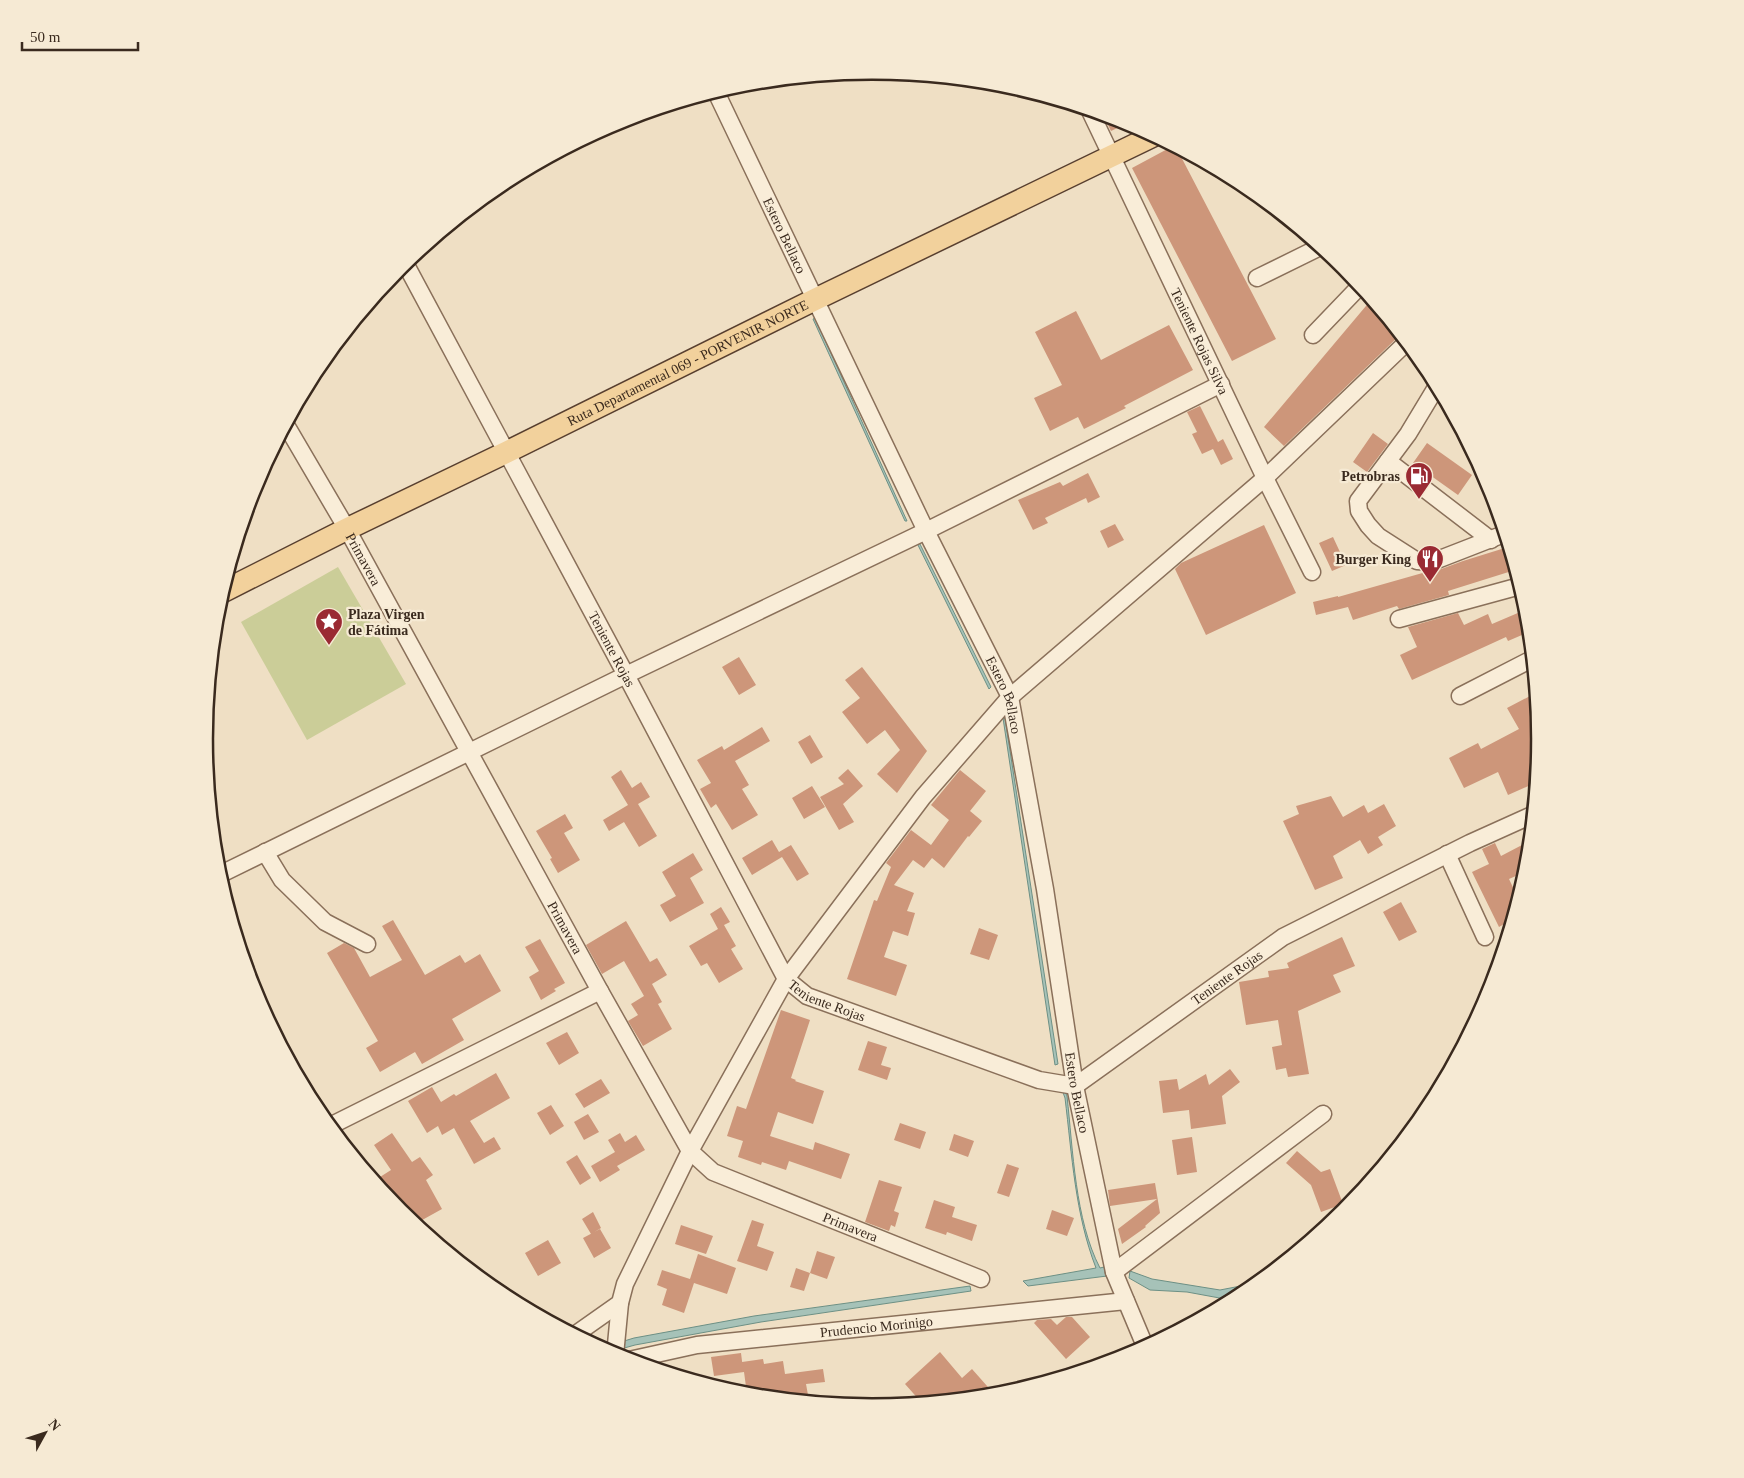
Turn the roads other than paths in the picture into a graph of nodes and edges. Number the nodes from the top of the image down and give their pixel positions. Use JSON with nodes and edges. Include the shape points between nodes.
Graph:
{"nodes":[{"id":1,"x":719,"y":98,"type":"edge"},
{"id":2,"x":1094,"y":119,"type":"edge"},
{"id":3,"x":1145,"y":140,"type":"edge"},
{"id":4,"x":1112,"y":157,"type":"junction"},
{"id":5,"x":1314,"y":250,"type":"edge"},
{"id":6,"x":409,"y":270,"type":"edge"},
{"id":7,"x":1257,"y":278,"type":"dead end"},
{"id":8,"x":1355,"y":291,"type":"edge"},
{"id":9,"x":816,"y":299,"type":"junction"},
{"id":10,"x":1313,"y":335,"type":"dead end"},
{"id":11,"x":1402,"y":347,"type":"edge"},
{"id":12,"x":1220,"y":384,"type":"junction"},
{"id":13,"x":1433,"y":393,"type":"edge"},
{"id":14,"x":290,"y":431,"type":"edge"},
{"id":15,"x":507,"y":452,"type":"junction"},
{"id":16,"x":1388,"y":461,"type":"junction"},
{"id":17,"x":1265,"y":478,"type":"junction"},
{"id":18,"x":347,"y":529,"type":"junction"},
{"id":19,"x":926,"y":531,"type":"junction"},
{"id":20,"x":1498,"y":537,"type":"edge"},
{"id":21,"x":1312,"y":572,"type":"dead end"},
{"id":22,"x":231,"y":588,"type":"edge"},
{"id":23,"x":1513,"y":588,"type":"edge"},
{"id":24,"x":1399,"y":619,"type":"dead end"},
{"id":25,"x":1526,"y":662,"type":"edge"},
{"id":26,"x":626,"y":675,"type":"junction"},
{"id":27,"x":1460,"y":696,"type":"dead end"},
{"id":28,"x":1010,"y":697,"type":"junction"},
{"id":29,"x":469,"y":752,"type":"junction"},
{"id":30,"x":1526,"y":818,"type":"edge"},
{"id":31,"x":265,"y":852,"type":"junction"},
{"id":32,"x":1447,"y":854,"type":"junction"},
{"id":33,"x":227,"y":871,"type":"edge"},
{"id":34,"x":1485,"y":937,"type":"dead end"},
{"id":35,"x":366,"y":944,"type":"dead end"},
{"id":36,"x":786,"y":979,"type":"junction"},
{"id":37,"x":600,"y":991,"type":"junction"},
{"id":38,"x":1076,"y":1086,"type":"junction"},
{"id":39,"x":1323,"y":1114,"type":"dead end"},
{"id":40,"x":337,"y":1123,"type":"edge"},
{"id":41,"x":690,"y":1151,"type":"junction"},
{"id":42,"x":1114,"y":1272,"type":"junction"},
{"id":43,"x":981,"y":1279,"type":"dead end"},
{"id":44,"x":1126,"y":1302,"type":"junction"},
{"id":45,"x":620,"y":1303,"type":"junction"},
{"id":46,"x":581,"y":1330,"type":"edge"},
{"id":47,"x":1142,"y":1340,"type":"edge"},
{"id":48,"x":618,"y":1347,"type":"edge"},
{"id":49,"x":636,"y":1354,"type":"edge"}],
"edges":[{"from":1,"to":9,"type":"street","name":"Estero Bellaco"},
{"from":2,"to":4,"type":"street","name":"Teniente Rojas Silva"},
{"from":3,"to":4,"type":"main road","name":"Ruta Departamental 069 - PORVENIR NORTE"},
{"from":4,"to":9,"type":"main road","name":"Ruta Departamental 069 - PORVENIR NORTE"},
{"from":4,"to":12,"type":"street","name":"Teniente Rojas Silva"},
{"from":5,"to":7,"type":"street"},
{"from":6,"to":15,"type":"street","name":"Teniente Rojas"},
{"from":8,"to":10,"type":"street"},
{"from":9,"to":15,"type":"main road","name":"Ruta Departamental 069 - PORVENIR NORTE"},
{"from":9,"to":19,"type":"street","name":"Estero Bellaco"},
{"from":11,"to":17,"type":"street"},
{"from":12,"to":17,"type":"street","name":"Teniente Rojas Silva"},
{"from":12,"to":19,"type":"street"},
{"from":13,"to":16,"type":"street"},
{"from":14,"to":18,"type":"street","name":"Primavera"},
{"from":15,"to":18,"type":"main road","name":"Ruta Departamental 069 - PORVENIR NORTE"},
{"from":15,"to":26,"type":"street","name":"Teniente Rojas"},
{"from":16,"to":20,"type":"street"},
{"from":16,"to":20,"type":"street","via":[[1358,501],[1359,511],[1378,536],[1417,561],[1432,562]]},
{"from":17,"to":21,"type":"street","name":"Teniente Rojas Silva"},
{"from":17,"to":28,"type":"street"},
{"from":18,"to":22,"type":"main road","name":"Ruta Departamental 069 - PORVENIR NORTE"},
{"from":18,"to":29,"type":"street","name":"Primavera"},
{"from":19,"to":26,"type":"street"},
{"from":19,"to":28,"type":"street","name":"Estero Bellaco"},
{"from":23,"to":24,"type":"street"},
{"from":25,"to":27,"type":"street"},
{"from":26,"to":29,"type":"street"},
{"from":26,"to":36,"type":"street","name":"Teniente Rojas"},
{"from":28,"to":36,"type":"street","via":[[923,797]]},
{"from":28,"to":38,"type":"street","name":"Estero Bellaco"},
{"from":29,"to":31,"type":"street"},
{"from":29,"to":37,"type":"street","name":"Primavera"},
{"from":30,"to":32,"type":"street","name":"Teniente Rojas"},
{"from":31,"to":33,"type":"street"},
{"from":31,"to":35,"type":"street","via":[[282,880],[325,922]]},
{"from":32,"to":34,"type":"street"},
{"from":32,"to":38,"type":"street","name":"Teniente Rojas","via":[[1283,937]]},
{"from":36,"to":38,"type":"street","name":"Teniente Rojas","via":[[807,996],[1039,1080]]},
{"from":36,"to":41,"type":"street"},
{"from":37,"to":40,"type":"street"},
{"from":37,"to":41,"type":"street","name":"Primavera"},
{"from":38,"to":42,"type":"street","name":"Estero Bellaco"},
{"from":39,"to":42,"type":"street"},
{"from":41,"to":43,"type":"street","name":"Primavera","via":[[713,1172]]},
{"from":41,"to":45,"type":"street","via":[[625,1284]]},
{"from":42,"to":44,"type":"street","name":"Estero Bellaco"},
{"from":44,"to":47,"type":"street","name":"Estero Bellaco"},
{"from":44,"to":49,"type":"street","name":"Prudencio Morinigo"},
{"from":45,"to":46,"type":"street"},
{"from":45,"to":48,"type":"street","via":[[616,1334]]}]}
